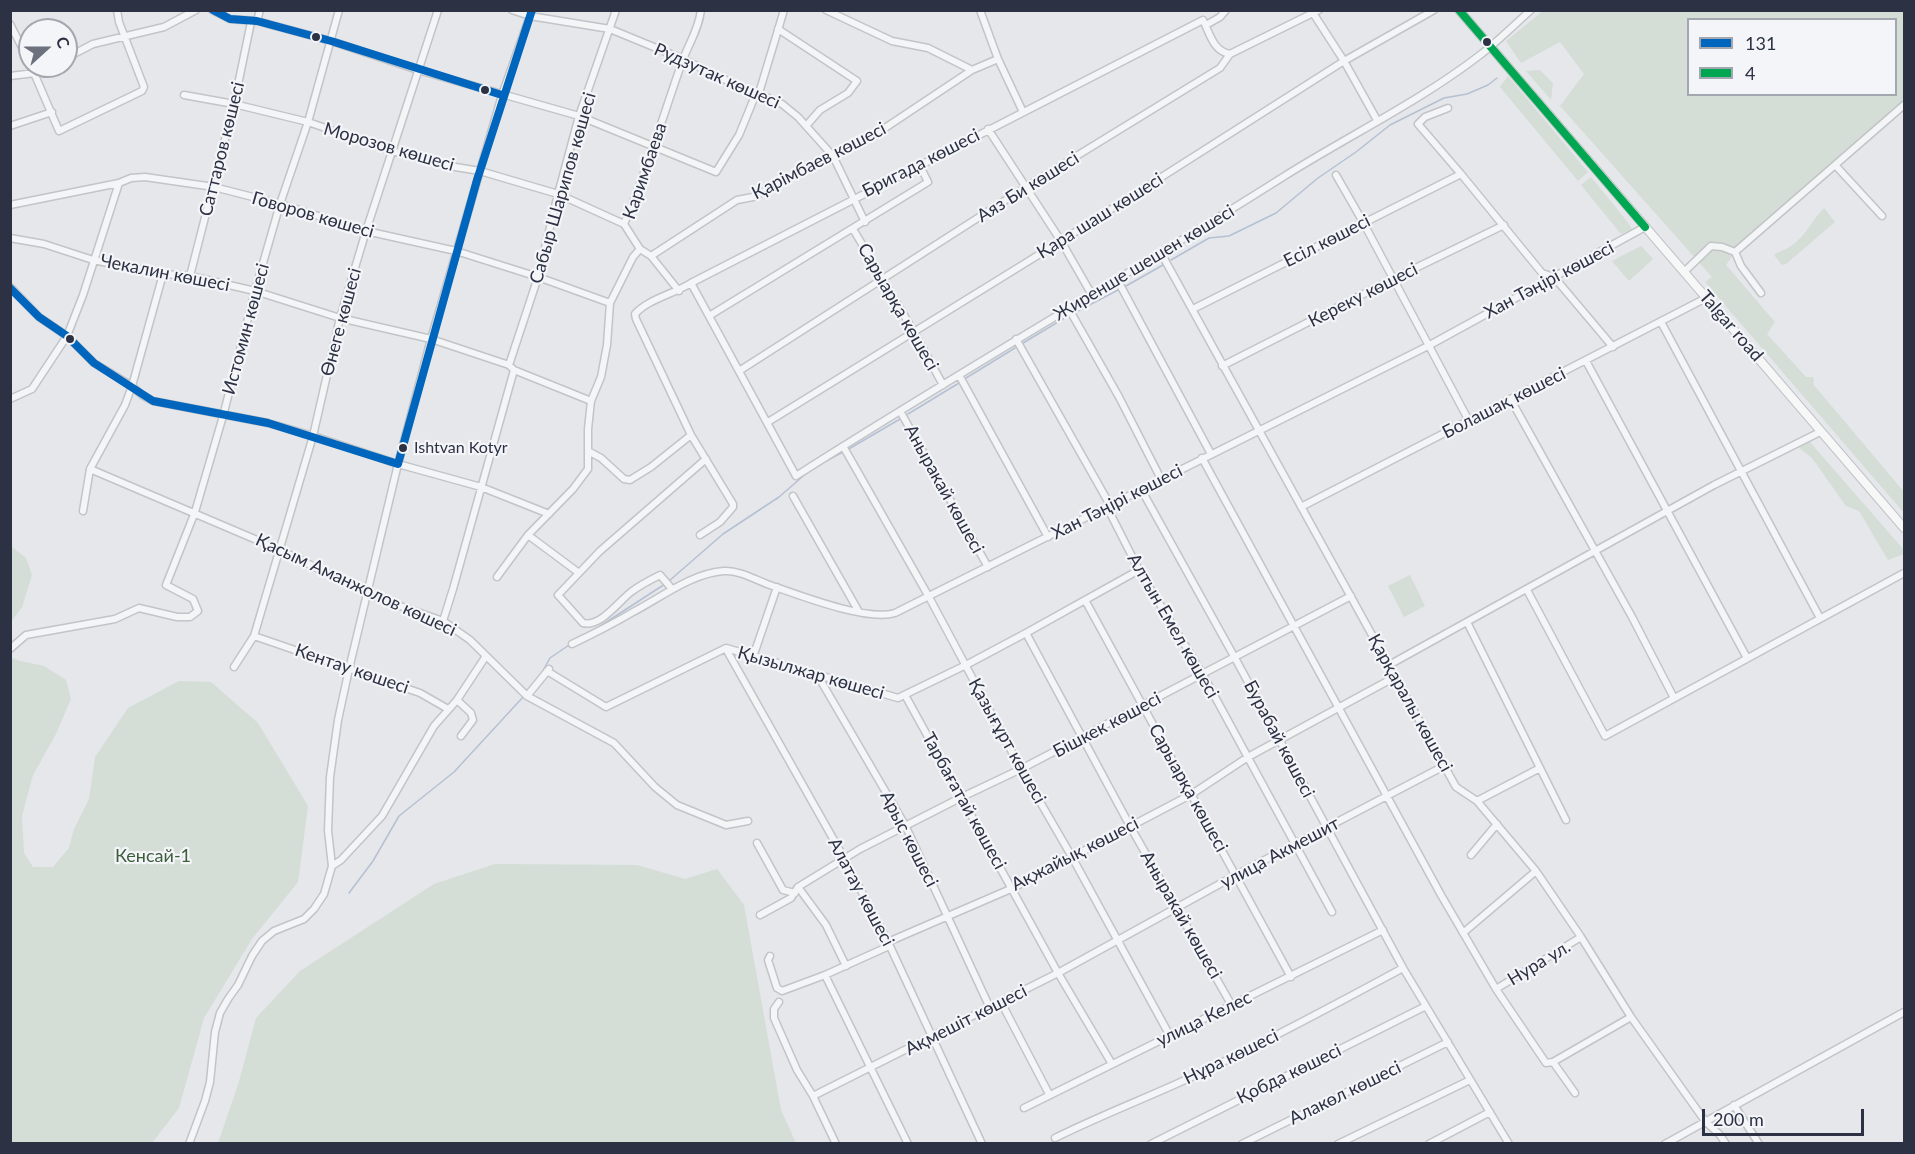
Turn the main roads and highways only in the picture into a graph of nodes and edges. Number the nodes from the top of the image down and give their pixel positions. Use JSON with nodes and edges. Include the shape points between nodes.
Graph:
{"nodes":[{"id":1,"x":1460,"y":10,"type":"edge"},
{"id":2,"x":1905,"y":528,"type":"edge"}],
"edges":[{"from":1,"to":2,"type":"main road","name":"Talgar road"}]}
